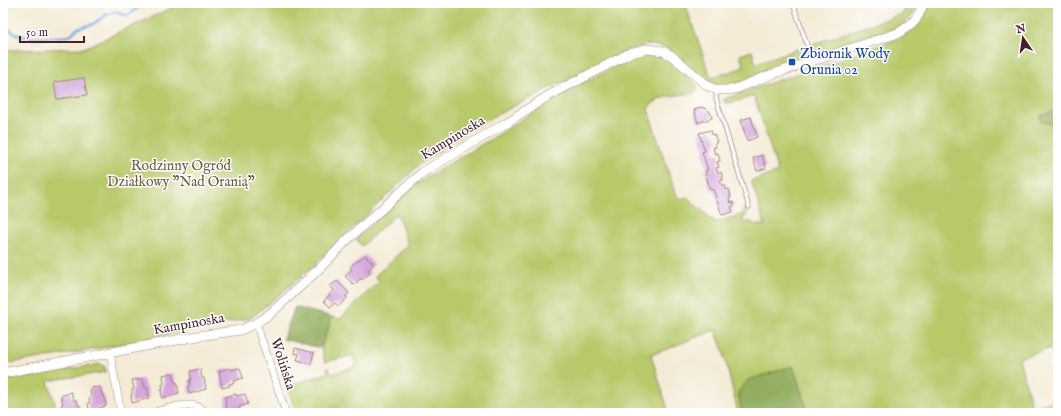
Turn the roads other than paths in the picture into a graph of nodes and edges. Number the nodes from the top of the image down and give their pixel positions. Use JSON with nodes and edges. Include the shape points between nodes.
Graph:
{"nodes":[{"id":1,"x":793,"y":3,"type":"edge"},
{"id":2,"x":923,"y":3,"type":"edge"},
{"id":3,"x":812,"y":61,"type":"junction"},
{"id":4,"x":717,"y":90,"type":"junction"},
{"id":5,"x":749,"y":207,"type":"dead end"},
{"id":6,"x":256,"y":323,"type":"junction"},
{"id":7,"x":110,"y":353,"type":"junction"},
{"id":8,"x":3,"y":373,"type":"edge"},
{"id":9,"x":121,"y":413,"type":"edge"},
{"id":10,"x":151,"y":413,"type":"edge"},
{"id":11,"x":206,"y":413,"type":"edge"},
{"id":12,"x":286,"y":413,"type":"edge"}],
"edges":[{"from":1,"to":3,"type":"lane"},
{"from":2,"to":3,"type":"street","via":[[915,20],[898,33]]},
{"from":3,"to":4,"type":"street","via":[[735,89]]},
{"from":4,"to":5,"type":"lane","via":[[716,98]]},
{"from":4,"to":6,"type":"street","name":"Kampinoska","via":[[708,86],[663,51],[647,49],[623,56],[548,96],[423,172],[270,314]]},
{"from":6,"to":7,"type":"street","name":"Kampinoska","via":[[241,330]]},
{"from":6,"to":12,"type":"street","name":"Wolińska"},
{"from":7,"to":8,"type":"street","name":"Kampinoska"},
{"from":7,"to":9,"type":"street"},
{"from":10,"to":11,"type":"street","via":[[190,404],[201,407]]}]}
